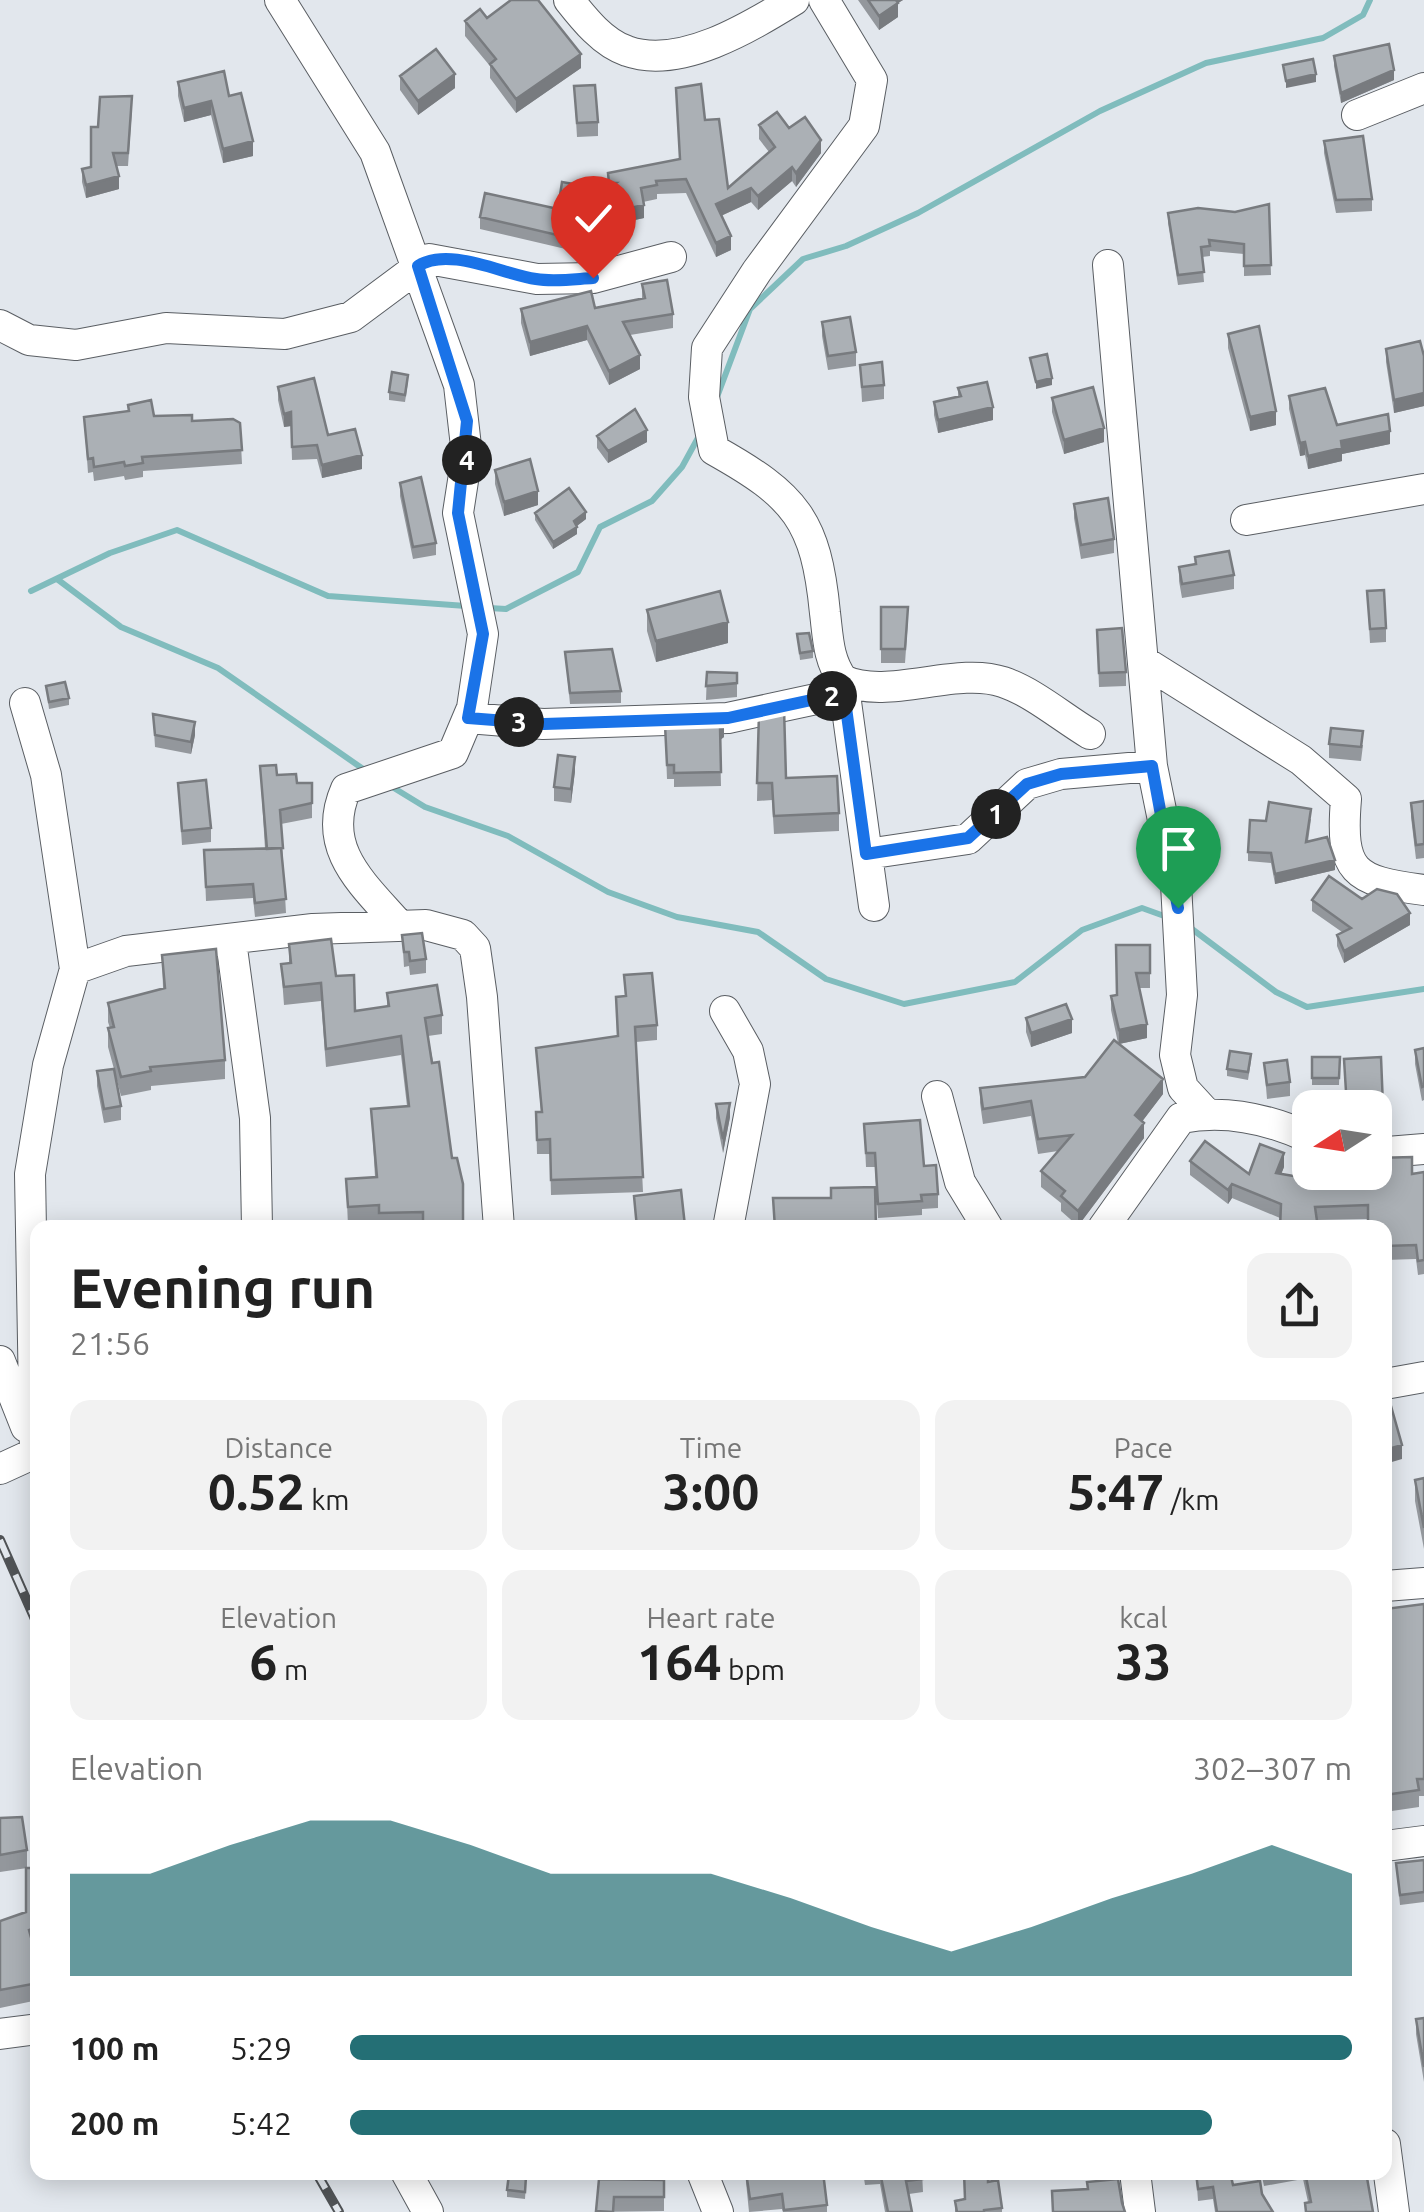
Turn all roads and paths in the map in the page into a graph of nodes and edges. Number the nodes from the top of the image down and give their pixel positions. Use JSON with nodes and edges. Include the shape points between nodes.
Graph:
{"nodes":[{"id":1,"x":280,"y":0,"type":"edge"},
{"id":2,"x":569,"y":0,"type":"edge"},
{"id":3,"x":794,"y":0,"type":"edge"},
{"id":4,"x":824,"y":0,"type":"edge"},
{"id":5,"x":1424,"y":88,"type":"edge"},
{"id":6,"x":1357,"y":115,"type":"dead end"},
{"id":7,"x":671,"y":257,"type":"dead end"},
{"id":8,"x":1108,"y":265,"type":"dead end"},
{"id":9,"x":418,"y":266,"type":"junction"},
{"id":10,"x":0,"y":325,"type":"edge"},
{"id":11,"x":1424,"y":489,"type":"edge"},
{"id":12,"x":1246,"y":520,"type":"dead end"},
{"id":13,"x":1143,"y":660,"type":"junction"},
{"id":14,"x":843,"y":686,"type":"junction"},
{"id":15,"x":25,"y":703,"type":"dead end"},
{"id":16,"x":468,"y":718,"type":"junction"},
{"id":17,"x":1090,"y":734,"type":"dead end"},
{"id":18,"x":1152,"y":766,"type":"junction"},
{"id":19,"x":866,"y":854,"type":"junction"},
{"id":20,"x":1424,"y":890,"type":"edge"},
{"id":21,"x":874,"y":906,"type":"dead end"},
{"id":22,"x":398,"y":925,"type":"junction"},
{"id":23,"x":231,"y":941,"type":"junction"},
{"id":24,"x":75,"y":968,"type":"junction"},
{"id":25,"x":725,"y":1011,"type":"dead end"},
{"id":26,"x":937,"y":1096,"type":"dead end"},
{"id":27,"x":1206,"y":1113,"type":"junction"},
{"id":28,"x":1292,"y":1131,"type":"edge"},
{"id":29,"x":1424,"y":1149,"type":"edge"},
{"id":30,"x":1392,"y":1152,"type":"edge"},
{"id":31,"x":31,"y":1220,"type":"edge"},
{"id":32,"x":257,"y":1220,"type":"edge"},
{"id":33,"x":498,"y":1220,"type":"edge"},
{"id":34,"x":730,"y":1220,"type":"edge"},
{"id":35,"x":983,"y":1220,"type":"edge"},
{"id":36,"x":1110,"y":1220,"type":"edge"},
{"id":37,"x":0,"y":1361,"type":"edge"},
{"id":38,"x":1424,"y":1378,"type":"edge"},
{"id":39,"x":1392,"y":1383,"type":"edge"},
{"id":40,"x":30,"y":1440,"type":"edge"},
{"id":41,"x":30,"y":1458,"type":"edge"},
{"id":42,"x":0,"y":1469,"type":"edge"},
{"id":43,"x":1424,"y":1583,"type":"edge"},
{"id":44,"x":1392,"y":1585,"type":"edge"},
{"id":45,"x":1424,"y":1841,"type":"edge"},
{"id":46,"x":1392,"y":1845,"type":"edge"},
{"id":47,"x":30,"y":2030,"type":"edge"},
{"id":48,"x":0,"y":2034,"type":"edge"},
{"id":49,"x":410,"y":2180,"type":"edge"},
{"id":50,"x":705,"y":2180,"type":"edge"},
{"id":51,"x":1136,"y":2180,"type":"edge"},
{"id":52,"x":1390,"y":2180,"type":"edge"},
{"id":53,"x":428,"y":2212,"type":"edge"},
{"id":54,"x":718,"y":2212,"type":"edge"},
{"id":55,"x":1140,"y":2212,"type":"edge"},
{"id":56,"x":1394,"y":2212,"type":"edge"}],
"edges":[{"from":1,"to":9,"type":"street","via":[[375,152]]},
{"from":2,"to":3,"type":"street","via":[[590,27],[624,51],[655,57],[699,47]]},
{"from":4,"to":14,"type":"street","via":[[872,80],[864,126],[757,271],[708,348],[702,376],[714,450],[782,494],[812,535],[829,650]]},
{"from":5,"to":6,"type":"street"},
{"from":7,"to":9,"type":"street","via":[[593,278],[537,279],[451,260]]},
{"from":8,"to":13,"type":"street"},
{"from":9,"to":10,"type":"street","via":[[351,317],[286,334],[166,328],[76,345],[29,340]]},
{"from":9,"to":16,"type":"street","via":[[467,421],[458,513],[483,634]]},
{"from":11,"to":12,"type":"street"},
{"from":13,"to":18,"type":"street"},
{"from":13,"to":20,"type":"street","via":[[1301,760],[1346,800],[1342,846],[1360,874]]},
{"from":14,"to":16,"type":"street","via":[[728,718],[544,724]]},
{"from":14,"to":17,"type":"street","via":[[1002,682]]},
{"from":14,"to":19,"type":"street"},
{"from":15,"to":24,"type":"street","via":[[46,775]]},
{"from":16,"to":22,"type":"street","via":[[453,753],[346,789],[336,811],[341,854]]},
{"from":18,"to":19,"type":"street","via":[[1061,774],[1027,784],[968,838]]},
{"from":18,"to":27,"type":"street","via":[[1179,922],[1182,995],[1175,1055],[1183,1088]]},
{"from":19,"to":21,"type":"street"},
{"from":22,"to":23,"type":"street","via":[[313,928]]},
{"from":22,"to":33,"type":"street","via":[[463,935],[475,948]]},
{"from":23,"to":24,"type":"street","via":[[126,951]]},
{"from":23,"to":32,"type":"street","via":[[254,1118]]},
{"from":24,"to":31,"type":"street","via":[[48,1065],[30,1174]]},
{"from":25,"to":34,"type":"street","via":[[748,1051],[755,1084]]},
{"from":26,"to":35,"type":"street","via":[[960,1182]]},
{"from":27,"to":28,"type":"street","via":[[1256,1118]]},
{"from":27,"to":36,"type":"street","via":[[1181,1118]]},
{"from":29,"to":30,"type":"street"},
{"from":37,"to":40,"type":"street"},
{"from":38,"to":39,"type":"street"},
{"from":41,"to":42,"type":"street"},
{"from":43,"to":44,"type":"street"},
{"from":45,"to":46,"type":"street"},
{"from":47,"to":48,"type":"street"},
{"from":49,"to":53,"type":"street"},
{"from":50,"to":54,"type":"street"},
{"from":51,"to":55,"type":"street"},
{"from":52,"to":56,"type":"street"}]}
